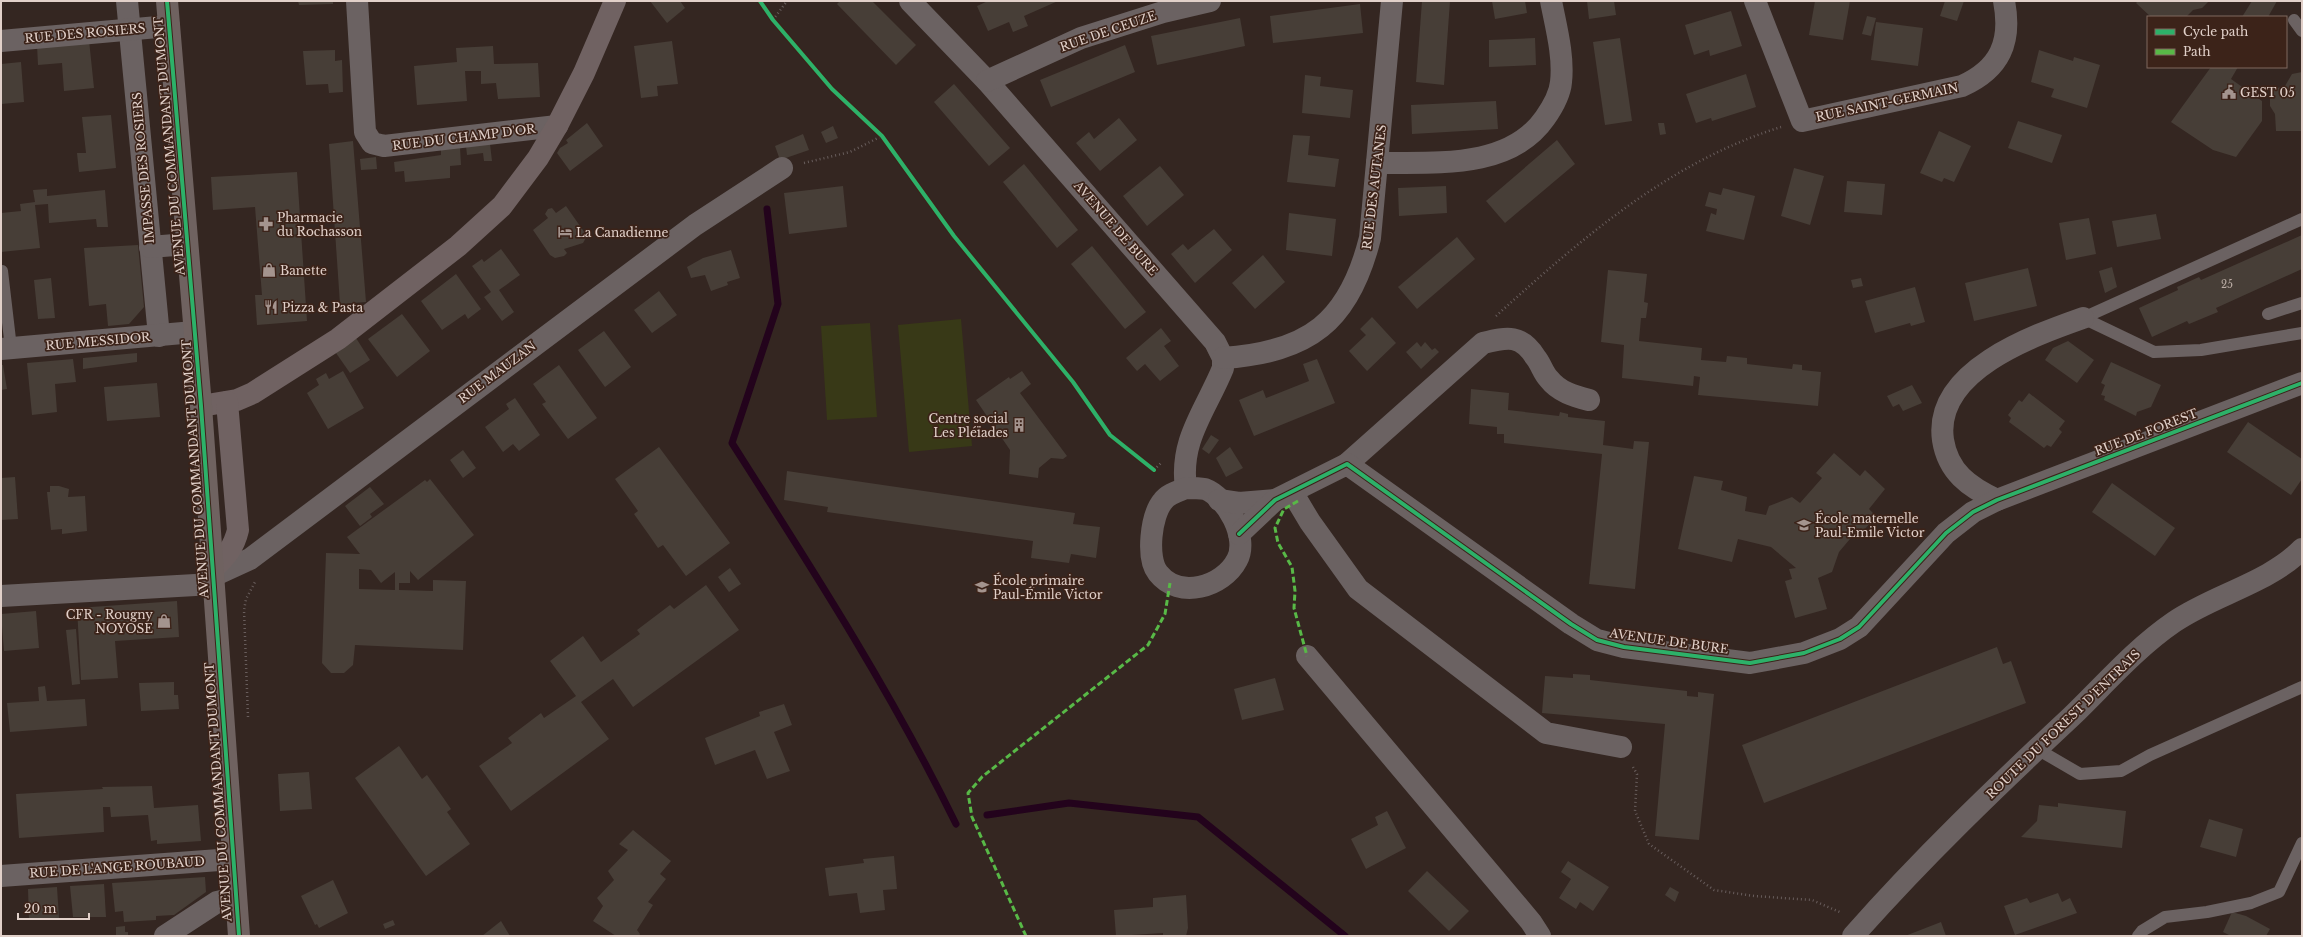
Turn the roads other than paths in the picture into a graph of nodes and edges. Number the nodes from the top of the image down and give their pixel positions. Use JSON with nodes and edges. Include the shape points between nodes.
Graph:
{"nodes":[{"id":1,"x":128,"y":1,"type":"edge"},
{"id":2,"x":167,"y":1,"type":"edge"},
{"id":3,"x":357,"y":1,"type":"edge"},
{"id":4,"x":615,"y":1,"type":"edge"},
{"id":5,"x":910,"y":1,"type":"edge"},
{"id":6,"x":1210,"y":1,"type":"edge"},
{"id":7,"x":1392,"y":1,"type":"edge"},
{"id":8,"x":1552,"y":1,"type":"edge"},
{"id":9,"x":1755,"y":1,"type":"edge"},
{"id":10,"x":2004,"y":1,"type":"edge"},
{"id":11,"x":2294,"y":20,"type":"dead end"},
{"id":12,"x":169,"y":26,"type":"junction"},
{"id":13,"x":130,"y":30,"type":"junction"},
{"id":14,"x":2302,"y":31,"type":"edge"},
{"id":15,"x":1,"y":41,"type":"edge"},
{"id":16,"x":987,"y":81,"type":"junction"},
{"id":17,"x":557,"y":126,"type":"junction"},
{"id":18,"x":1377,"y":163,"type":"junction"},
{"id":19,"x":782,"y":168,"type":"road end"},
{"id":20,"x":2302,"y":219,"type":"edge"},
{"id":21,"x":187,"y":244,"type":"junction"},
{"id":22,"x":150,"y":247,"type":"junction"},
{"id":23,"x":2,"y":271,"type":"dead end"},
{"id":24,"x":2302,"y":303,"type":"edge"},
{"id":25,"x":2268,"y":314,"type":"dead end"},
{"id":26,"x":2083,"y":318,"type":"junction"},
{"id":27,"x":194,"y":332,"type":"junction"},
{"id":28,"x":2302,"y":333,"type":"edge"},
{"id":29,"x":159,"y":336,"type":"junction"},
{"id":30,"x":6,"y":348,"type":"edge"},
{"id":31,"x":1223,"y":358,"type":"junction"},
{"id":32,"x":2302,"y":383,"type":"edge"},
{"id":33,"x":1589,"y":400,"type":"dead end"},
{"id":34,"x":227,"y":402,"type":"junction"},
{"id":35,"x":201,"y":406,"type":"junction"},
{"id":36,"x":1347,"y":464,"type":"junction"},
{"id":37,"x":1186,"y":488,"type":"junction"},
{"id":38,"x":1284,"y":496,"type":"junction"},
{"id":39,"x":1219,"y":500,"type":"junction"},
{"id":40,"x":1996,"y":500,"type":"junction"},
{"id":41,"x":1239,"y":534,"type":"junction"},
{"id":42,"x":2302,"y":549,"type":"edge"},
{"id":43,"x":213,"y":576,"type":"junction"},
{"id":44,"x":1,"y":596,"type":"edge"},
{"id":45,"x":1307,"y":656,"type":"dead end"},
{"id":46,"x":2302,"y":687,"type":"edge"},
{"id":47,"x":1621,"y":748,"type":"road end"},
{"id":48,"x":2037,"y":749,"type":"junction"},
{"id":49,"x":2302,"y":843,"type":"edge"},
{"id":50,"x":232,"y":859,"type":"junction"},
{"id":51,"x":1,"y":876,"type":"edge"},
{"id":52,"x":235,"y":898,"type":"junction"},
{"id":53,"x":1858,"y":931,"type":"edge"},
{"id":54,"x":165,"y":936,"type":"edge"},
{"id":55,"x":238,"y":936,"type":"edge"},
{"id":56,"x":1540,"y":936,"type":"edge"},
{"id":57,"x":2138,"y":936,"type":"edge"}],
"edges":[{"from":1,"to":13,"type":"street","name":"IMPASSE DES ROSIERS"},
{"from":2,"to":12,"type":"main road","name":"AVENUE DU COMMANDANT DUMONT"},
{"from":3,"to":17,"type":"street","name":"RUE DU CHAMP D'OR","via":[[365,132],[372,143],[384,146]]},
{"from":4,"to":17,"type":"main road","via":[[584,73]]},
{"from":5,"to":16,"type":"street","name":"AVENUE DE BURE"},
{"from":6,"to":16,"type":"street","name":"RUE DE CEUZE","via":[[1163,12],[1081,38]]},
{"from":7,"to":18,"type":"street","name":"RUE DES AUTANES"},
{"from":8,"to":18,"type":"street","via":[[1561,63],[1561,84],[1552,109],[1536,131],[1515,145],[1490,156],[1453,162]]},
{"from":9,"to":10,"type":"street","name":"RUE SAINT-GERMAIN","via":[[1802,120],[1962,86],[1975,80],[1991,68],[2002,51],[2006,37]]},
{"from":11,"to":14,"type":"lane"},
{"from":12,"to":13,"type":"street","name":"RUE DES ROSIERS"},
{"from":12,"to":21,"type":"main road","name":"AVENUE DU COMMANDANT DUMONT"},
{"from":13,"to":15,"type":"street","name":"RUE DES ROSIERS"},
{"from":13,"to":22,"type":"street","name":"IMPASSE DES ROSIERS"},
{"from":16,"to":31,"type":"street","name":"AVENUE DE BURE","via":[[1203,327]]},
{"from":17,"to":34,"type":"main road","via":[[538,158],[502,206],[458,246],[338,338],[253,393]]},
{"from":18,"to":31,"type":"street","name":"RUE DES AUTANES","via":[[1370,238],[1363,266],[1340,309],[1324,326],[1307,338],[1259,353]]},
{"from":19,"to":43,"type":"street","name":"RUE MAUZAN","via":[[682,235],[250,559]]},
{"from":20,"to":26,"type":"lane"},
{"from":21,"to":22,"type":"street"},
{"from":21,"to":27,"type":"main road","name":"AVENUE DU COMMANDANT DUMONT"},
{"from":22,"to":29,"type":"street","name":"IMPASSE DES ROSIERS"},
{"from":23,"to":30,"type":"lane"},
{"from":24,"to":25,"type":"lane"},
{"from":26,"to":28,"type":"lane","via":[[2154,352],[2201,350]]},
{"from":26,"to":40,"type":"street","via":[[2010,347],[1968,376],[1951,401],[1941,425],[1945,451],[1955,470],[1973,489]]},
{"from":27,"to":29,"type":"street","name":"RUE MESSIDOR"},
{"from":27,"to":35,"type":"main road","name":"AVENUE DU COMMANDANT DUMONT"},
{"from":29,"to":30,"type":"street","name":"RUE MESSIDOR"},
{"from":31,"to":37,"type":"street","via":[[1223,368],[1188,441],[1185,458]]},
{"from":32,"to":40,"type":"street","name":"RUE DE FOREST"},
{"from":33,"to":36,"type":"street","via":[[1563,392],[1548,379],[1536,357],[1523,341],[1505,338],[1483,343]]},
{"from":34,"to":35,"type":"main road"},
{"from":34,"to":43,"type":"main road","via":[[238,530],[235,542]]},
{"from":35,"to":43,"type":"main road","name":"AVENUE DU COMMANDANT DUMONT"},
{"from":36,"to":38,"type":"street"},
{"from":36,"to":40,"type":"street","name":"AVENUE DE BURE","via":[[1597,640],[1624,647],[1750,663],[1804,653],[1840,639],[1859,627],[1946,533],[1973,512]]},
{"from":37,"to":39,"type":"street","via":[[1205,489]]},
{"from":37,"to":41,"type":"street","via":[[1174,492],[1163,500],[1152,521],[1152,546],[1157,572],[1170,583],[1183,588],[1211,584],[1232,569],[1240,550]]},
{"from":38,"to":39,"type":"street","via":[[1239,502]]},
{"from":38,"to":41,"type":"street"},
{"from":38,"to":47,"type":"street","via":[[1310,522],[1358,589],[1546,733]]},
{"from":39,"to":41,"type":"street","via":[[1233,516]]},
{"from":42,"to":48,"type":"street","name":"ROUTE DU FOREST D'ENTRAIS","via":[[2262,576],[2174,622],[2138,652]]},
{"from":43,"to":44,"type":"street"},
{"from":43,"to":50,"type":"main road","name":"AVENUE DU COMMANDANT DUMONT"},
{"from":45,"to":56,"type":"street","via":[[1526,916]]},
{"from":46,"to":48,"type":"lane","via":[[2150,755],[2121,771],[2080,774]]},
{"from":48,"to":53,"type":"street","name":"ROUTE DU FOREST D'ENTRAIS","via":[[1961,820],[1906,876]]},
{"from":49,"to":57,"type":"lane","via":[[2279,892],[2251,903],[2165,917],[2142,930]]},
{"from":50,"to":51,"type":"street","name":"RUE DE L'ANGE ROUBAUD"},
{"from":50,"to":52,"type":"main road","name":"AVENUE DU COMMANDANT DUMONT"},
{"from":52,"to":54,"type":"street","via":[[218,902]]},
{"from":52,"to":55,"type":"main road","name":"AVENUE DU COMMANDANT DUMONT"}]}
